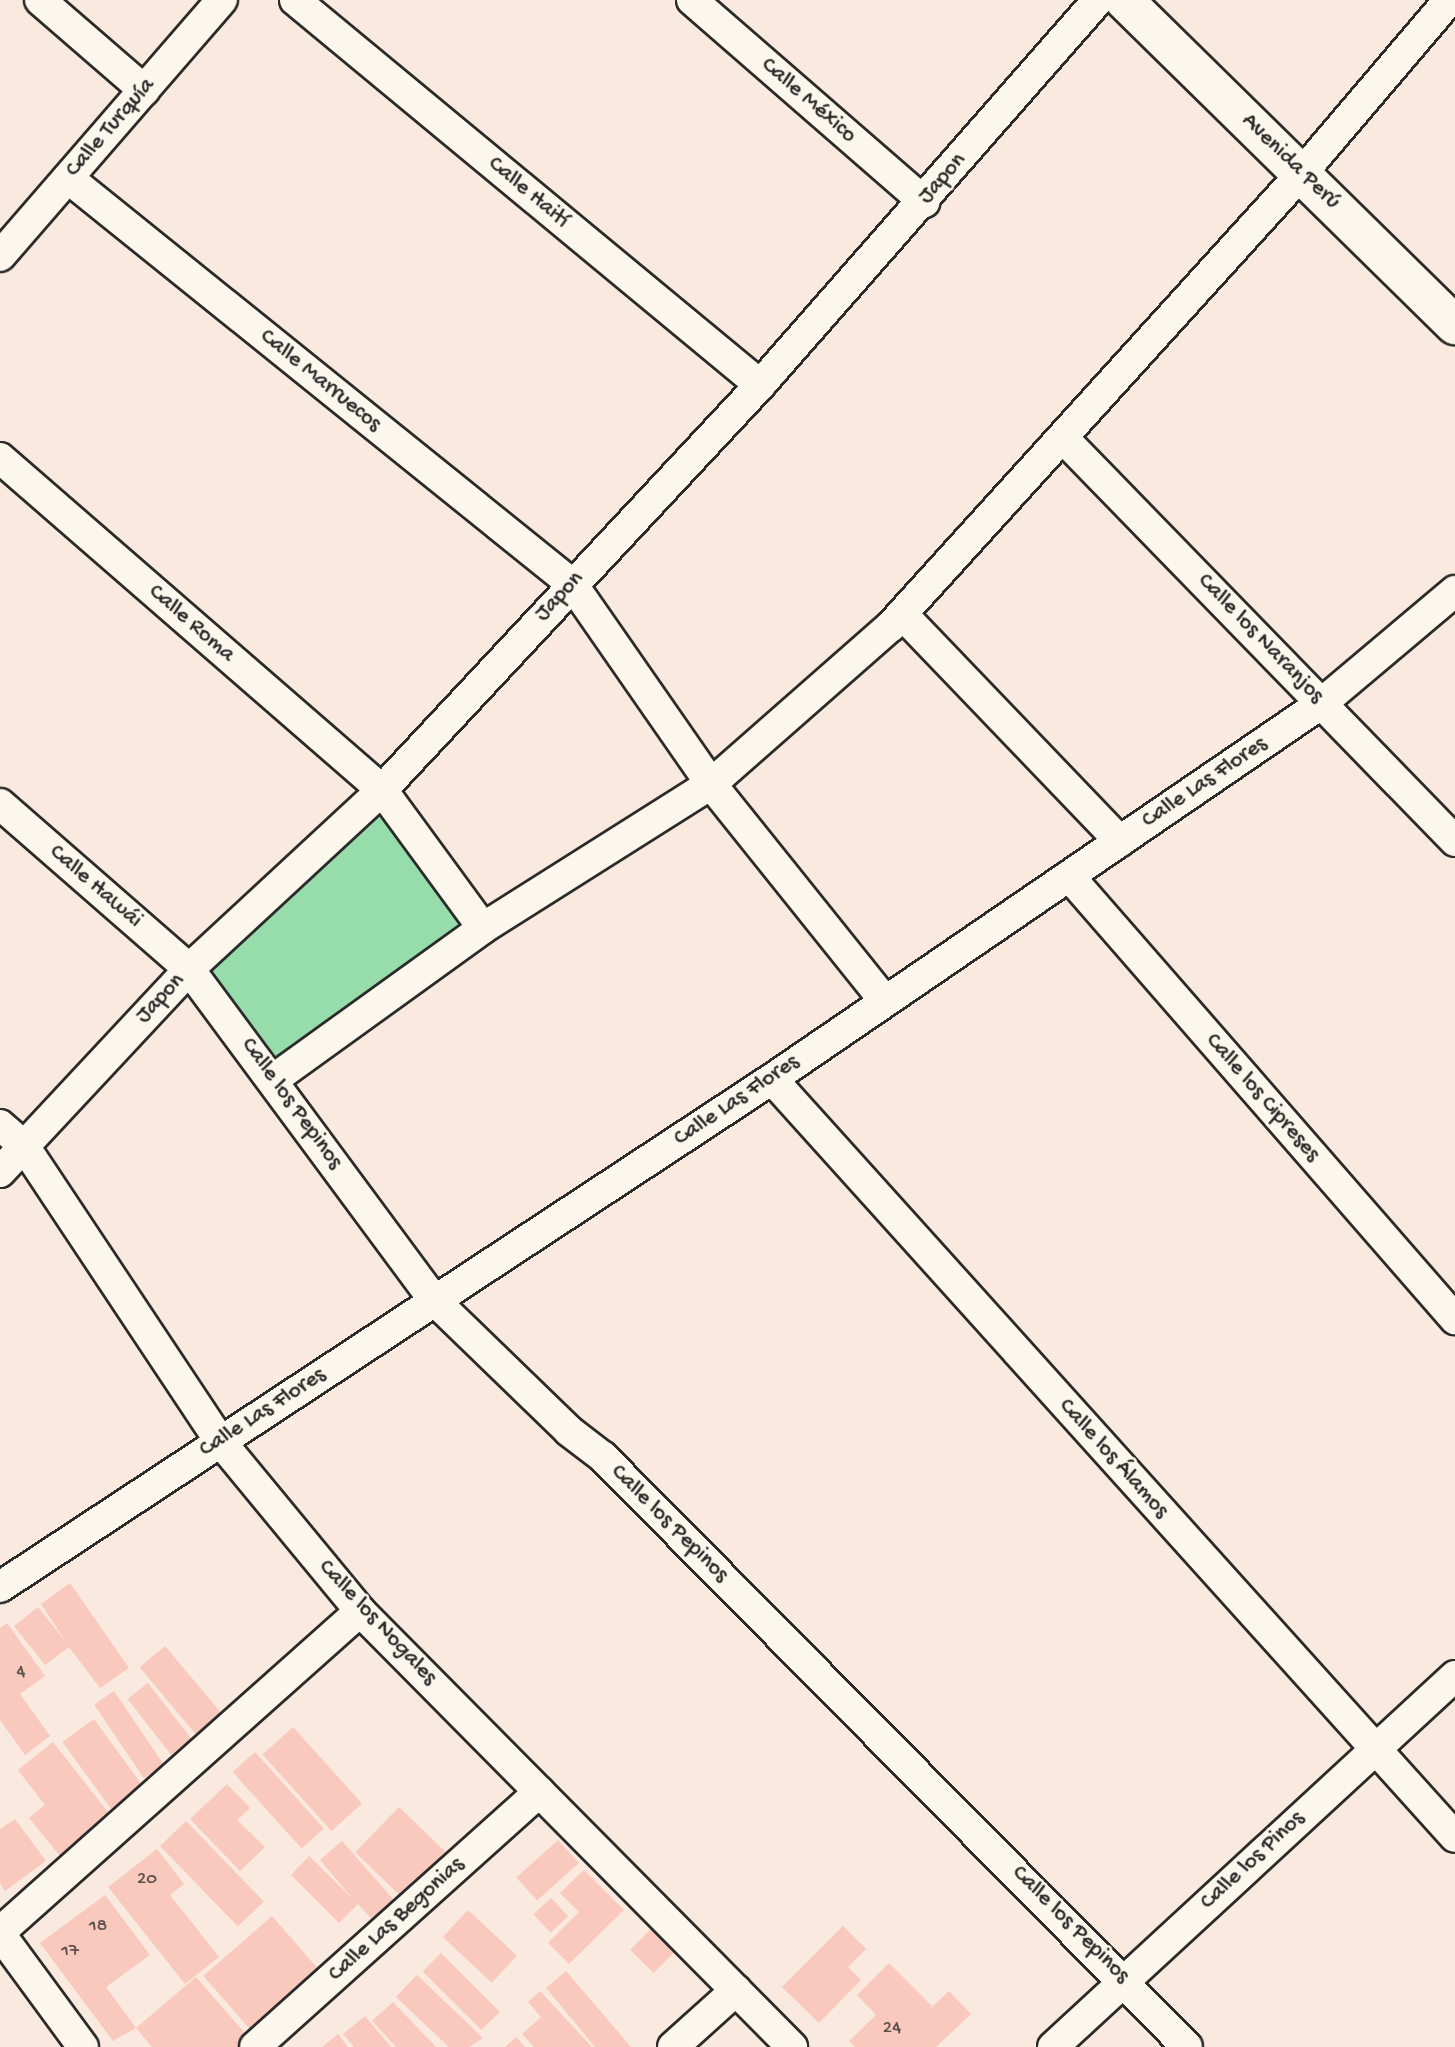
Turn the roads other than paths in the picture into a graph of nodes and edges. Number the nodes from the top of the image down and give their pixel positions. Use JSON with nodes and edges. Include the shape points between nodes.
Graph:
{"nodes":[{"id":1,"x":40,"y":0,"type":"edge"},
{"id":2,"x":222,"y":0,"type":"edge"},
{"id":3,"x":295,"y":0,"type":"edge"},
{"id":4,"x":692,"y":0,"type":"edge"},
{"id":5,"x":1098,"y":0,"type":"edge"},
{"id":6,"x":1124,"y":0,"type":"edge"},
{"id":7,"x":1449,"y":0,"type":"edge"},
{"id":8,"x":144,"y":90,"type":"junction"},
{"id":9,"x":1302,"y":173,"type":"junction"},
{"id":10,"x":68,"y":178,"type":"junction"},
{"id":11,"x":924,"y":202,"type":"junction"},
{"id":12,"x":0,"y":256,"type":"edge"},
{"id":13,"x":1455,"y":325,"type":"edge"},
{"id":14,"x":760,"y":386,"type":"junction"},
{"id":15,"x":1064,"y":439,"type":"junction"},
{"id":16,"x":0,"y":458,"type":"edge"},
{"id":17,"x":572,"y":584,"type":"junction"},
{"id":18,"x":1455,"y":591,"type":"edge"},
{"id":19,"x":902,"y":614,"type":"junction"},
{"id":20,"x":1322,"y":704,"type":"junction"},
{"id":21,"x":711,"y":784,"type":"junction"},
{"id":22,"x":382,"y":790,"type":"junction"},
{"id":23,"x":0,"y":804,"type":"edge"},
{"id":24,"x":1120,"y":841,"type":"junction"},
{"id":25,"x":1455,"y":841,"type":"edge"},
{"id":26,"x":1069,"y":877,"type":"junction"},
{"id":27,"x":482,"y":928,"type":"junction"},
{"id":28,"x":189,"y":969,"type":"junction"},
{"id":29,"x":886,"y":1001,"type":"junction"},
{"id":30,"x":274,"y":1079,"type":"junction"},
{"id":31,"x":772,"y":1079,"type":"junction"},
{"id":32,"x":0,"y":1125,"type":"edge"},
{"id":33,"x":24,"y":1146,"type":"junction"},
{"id":34,"x":0,"y":1172,"type":"edge"},
{"id":35,"x":434,"y":1300,"type":"junction"},
{"id":36,"x":1455,"y":1319,"type":"edge"},
{"id":37,"x":220,"y":1441,"type":"junction"},
{"id":38,"x":0,"y":1587,"type":"edge"},
{"id":39,"x":360,"y":1611,"type":"junction"},
{"id":40,"x":1455,"y":1676,"type":"edge"},
{"id":41,"x":1374,"y":1749,"type":"junction"},
{"id":42,"x":539,"y":1792,"type":"junction"},
{"id":43,"x":1455,"y":1837,"type":"edge"},
{"id":44,"x":0,"y":1933,"type":"edge"},
{"id":45,"x":1124,"y":1979,"type":"junction"},
{"id":46,"x":736,"y":1990,"type":"junction"},
{"id":47,"x":83,"y":2047,"type":"edge"},
{"id":48,"x":255,"y":2047,"type":"edge"},
{"id":49,"x":673,"y":2047,"type":"edge"},
{"id":50,"x":792,"y":2047,"type":"edge"},
{"id":51,"x":1053,"y":2047,"type":"edge"},
{"id":52,"x":1187,"y":2047,"type":"edge"}],
"edges":[{"from":1,"to":8,"type":"street"},
{"from":2,"to":8,"type":"street","name":"Calle Turquía"},
{"from":3,"to":14,"type":"street","name":"Calle Haití"},
{"from":4,"to":11,"type":"street","name":"Calle México"},
{"from":5,"to":11,"type":"street","name":"Japon"},
{"from":6,"to":9,"type":"street","name":"Avenida Perú"},
{"from":7,"to":9,"type":"street"},
{"from":8,"to":10,"type":"street","name":"Calle Turquía"},
{"from":9,"to":13,"type":"street","name":"Avenida Perú"},
{"from":9,"to":15,"type":"street"},
{"from":10,"to":12,"type":"street","name":"Calle Turquía"},
{"from":10,"to":17,"type":"street","name":"Calle Marruecos"},
{"from":11,"to":14,"type":"street","name":"Japon"},
{"from":14,"to":17,"type":"street","name":"Japon"},
{"from":15,"to":19,"type":"street"},
{"from":15,"to":20,"type":"street","name":"Calle los Naranjos"},
{"from":16,"to":22,"type":"street","name":"Calle Roma"},
{"from":17,"to":21,"type":"street","name":"Calle Marruecos"},
{"from":17,"to":22,"type":"street","name":"Japon"},
{"from":18,"to":20,"type":"street","name":"Calle Las Flores"},
{"from":19,"to":21,"type":"street"},
{"from":19,"to":24,"type":"street"},
{"from":20,"to":24,"type":"street","name":"Calle Las Flores"},
{"from":20,"to":25,"type":"street","name":"Calle los Naranjos"},
{"from":21,"to":27,"type":"street"},
{"from":21,"to":29,"type":"street","name":"Calle Marruecos"},
{"from":22,"to":27,"type":"street","name":"Calle Roma"},
{"from":22,"to":28,"type":"street","name":"Japon"},
{"from":23,"to":28,"type":"street","name":"Calle Hawái"},
{"from":24,"to":26,"type":"street","name":"Calle Las Flores"},
{"from":26,"to":29,"type":"street","name":"Calle Las Flores"},
{"from":26,"to":36,"type":"street","name":"Calle los Cipreses"},
{"from":27,"to":30,"type":"street"},
{"from":28,"to":30,"type":"street","name":"Calle los Pepinos"},
{"from":28,"to":33,"type":"street","name":"Japon"},
{"from":29,"to":31,"type":"street","name":"Calle Las Flores"},
{"from":30,"to":35,"type":"street","name":"Calle los Pepinos"},
{"from":31,"to":35,"type":"street","name":"Calle Las Flores"},
{"from":31,"to":41,"type":"street","name":"Calle los Álamos"},
{"from":32,"to":33,"type":"street","name":"Calle los Nogales"},
{"from":33,"to":34,"type":"street","name":"Japon"},
{"from":33,"to":37,"type":"street","name":"Calle los Nogales"},
{"from":35,"to":37,"type":"street","name":"Calle Las Flores"},
{"from":35,"to":45,"type":"street","name":"Calle los Pepinos","via":[[569,1431],[603,1457]]},
{"from":37,"to":38,"type":"street","name":"Calle Las Flores"},
{"from":37,"to":39,"type":"street","name":"Calle los Nogales"},
{"from":39,"to":42,"type":"street","name":"Calle los Nogales"},
{"from":39,"to":44,"type":"street"},
{"from":40,"to":41,"type":"street","name":"Calle los Pinos"},
{"from":41,"to":43,"type":"street","name":"Calle los Álamos"},
{"from":41,"to":45,"type":"street","name":"Calle los Pinos"},
{"from":42,"to":46,"type":"street","name":"Calle los Nogales"},
{"from":42,"to":48,"type":"street","name":"Calle Las Begonias"},
{"from":44,"to":47,"type":"street"},
{"from":45,"to":51,"type":"street","name":"Calle los Pinos"},
{"from":45,"to":52,"type":"street","name":"Calle los Pepinos"},
{"from":46,"to":49,"type":"street"},
{"from":46,"to":50,"type":"street","name":"Calle los Nogales"}]}
